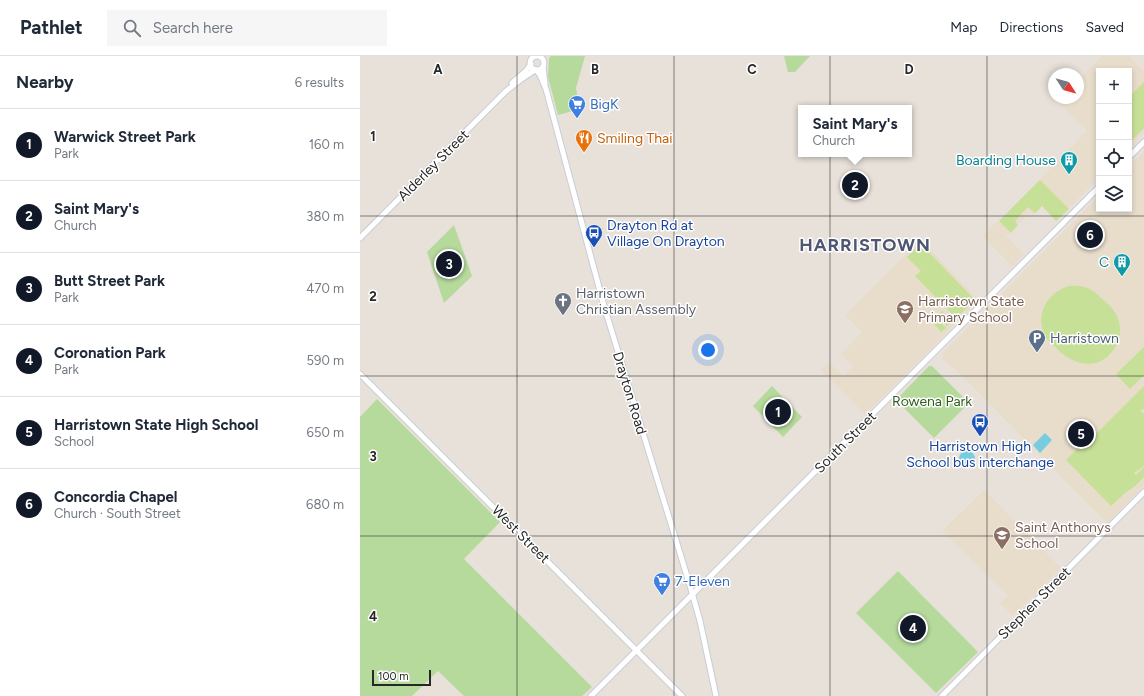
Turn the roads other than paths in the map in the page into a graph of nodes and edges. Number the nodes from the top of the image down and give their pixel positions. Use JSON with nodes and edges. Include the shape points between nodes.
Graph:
{"nodes":[{"id":1,"x":537,"y":56,"type":"edge"},
{"id":2,"x":530,"y":61,"type":"edge"},
{"id":3,"x":544,"y":62,"type":"edge"},
{"id":4,"x":536,"y":70,"type":"junction"},
{"id":5,"x":546,"y":89,"type":"junction"},
{"id":6,"x":505,"y":92,"type":"junction"},
{"id":7,"x":1144,"y":142,"type":"edge"},
{"id":8,"x":1132,"y":154,"type":"edge"},
{"id":9,"x":1096,"y":190,"type":"edge"},
{"id":10,"x":360,"y":238,"type":"edge"},
{"id":11,"x":360,"y":374,"type":"edge"},
{"id":12,"x":1144,"y":492,"type":"edge"},
{"id":13,"x":692,"y":595,"type":"junction"},
{"id":14,"x":637,"y":650,"type":"junction"},
{"id":15,"x":591,"y":696,"type":"edge"},
{"id":16,"x":682,"y":696,"type":"edge"},
{"id":17,"x":716,"y":696,"type":"edge"},
{"id":18,"x":942,"y":696,"type":"edge"}],
"edges":[{"from":1,"to":2,"type":"street"},
{"from":1,"to":3,"type":"street"},
{"from":2,"to":4,"type":"street","via":[[532,68]]},
{"from":2,"to":6,"type":"street","name":"Alderley Street","via":[[526,71],[513,81]]},
{"from":3,"to":4,"type":"street","via":[[540,70]]},
{"from":3,"to":5,"type":"street","name":"Drayton Road"},
{"from":4,"to":5,"type":"street","name":"Drayton Road"},
{"from":4,"to":6,"type":"street","name":"Alderley Street"},
{"from":5,"to":13,"type":"street","name":"Drayton Road","via":[[604,306]]},
{"from":6,"to":10,"type":"street","name":"Alderley Street"},
{"from":7,"to":8,"type":"street"},
{"from":9,"to":13,"type":"street","name":"South Street"},
{"from":11,"to":14,"type":"street","name":"West Street"},
{"from":12,"to":18,"type":"street","name":"Stephen Street"},
{"from":13,"to":14,"type":"street","name":"South Street"},
{"from":13,"to":17,"type":"street","name":"Drayton Road"},
{"from":14,"to":15,"type":"street","name":"South Street"},
{"from":14,"to":16,"type":"street","name":"West Street"}]}
